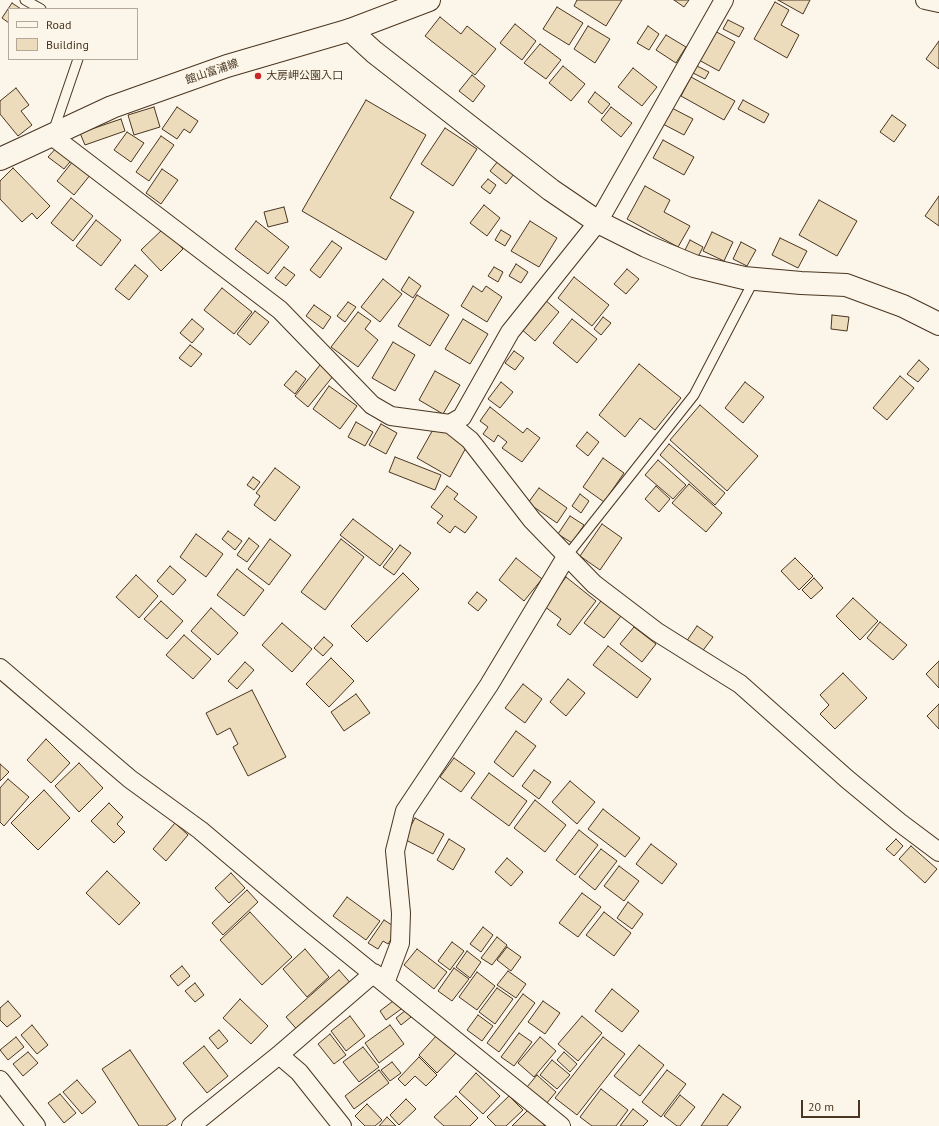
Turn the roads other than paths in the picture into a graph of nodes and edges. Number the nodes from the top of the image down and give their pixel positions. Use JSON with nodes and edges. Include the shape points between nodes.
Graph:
{"nodes":[{"id":1,"x":25,"y":0,"type":"edge"},
{"id":2,"x":429,"y":0,"type":"edge"},
{"id":3,"x":724,"y":0,"type":"edge"},
{"id":4,"x":925,"y":0,"type":"edge"},
{"id":5,"x":939,"y":4,"type":"edge"},
{"id":6,"x":39,"y":8,"type":"edge"},
{"id":7,"x":350,"y":30,"type":"junction"},
{"id":8,"x":78,"y":60,"type":"edge"},
{"id":9,"x":52,"y":136,"type":"junction"},
{"id":10,"x":0,"y":159,"type":"edge"},
{"id":11,"x":598,"y":222,"type":"junction"},
{"id":12,"x":755,"y":278,"type":"junction"},
{"id":13,"x":939,"y":324,"type":"edge"},
{"id":14,"x":450,"y":424,"type":"junction"},
{"id":15,"x":566,"y":557,"type":"junction"},
{"id":16,"x":0,"y":668,"type":"edge"},
{"id":17,"x":939,"y":852,"type":"edge"},
{"id":18,"x":379,"y":978,"type":"junction"},
{"id":19,"x":279,"y":1055,"type":"junction"},
{"id":20,"x":0,"y":1080,"type":"edge"},
{"id":21,"x":36,"y":1126,"type":"edge"},
{"id":22,"x":191,"y":1126,"type":"edge"},
{"id":23,"x":342,"y":1126,"type":"edge"},
{"id":24,"x":561,"y":1126,"type":"edge"}],
"edges":[{"from":1,"to":6,"type":"lane"},
{"from":2,"to":7,"type":"street","name":"館山富浦線"},
{"from":3,"to":11,"type":"street"},
{"from":4,"to":5,"type":"street"},
{"from":7,"to":9,"type":"street","name":"館山富浦線","via":[[227,66],[112,107]]},
{"from":7,"to":11,"type":"street","via":[[386,62],[551,190]]},
{"from":8,"to":9,"type":"lane"},
{"from":9,"to":10,"type":"street","name":"館山富浦線"},
{"from":9,"to":14,"type":"street","via":[[280,310],[372,405],[391,416]]},
{"from":11,"to":12,"type":"street","via":[[694,266],[744,278]]},
{"from":11,"to":14,"type":"street","via":[[510,332],[462,417]]},
{"from":12,"to":13,"type":"street","via":[[801,284],[846,285],[903,306]]},
{"from":12,"to":15,"type":"lane","via":[[694,396]]},
{"from":14,"to":15,"type":"street","via":[[470,440],[532,520]]},
{"from":15,"to":17,"type":"street","via":[[594,584],[657,632],[740,684],[846,779]]},
{"from":15,"to":18,"type":"street","via":[[489,684],[405,811],[395,850],[400,943]]},
{"from":16,"to":18,"type":"street","via":[[130,779],[200,830]]},
{"from":18,"to":19,"type":"street"},
{"from":18,"to":24,"type":"street"},
{"from":19,"to":22,"type":"street"},
{"from":19,"to":23,"type":"street","via":[[299,1072]]},
{"from":20,"to":21,"type":"street"}]}
